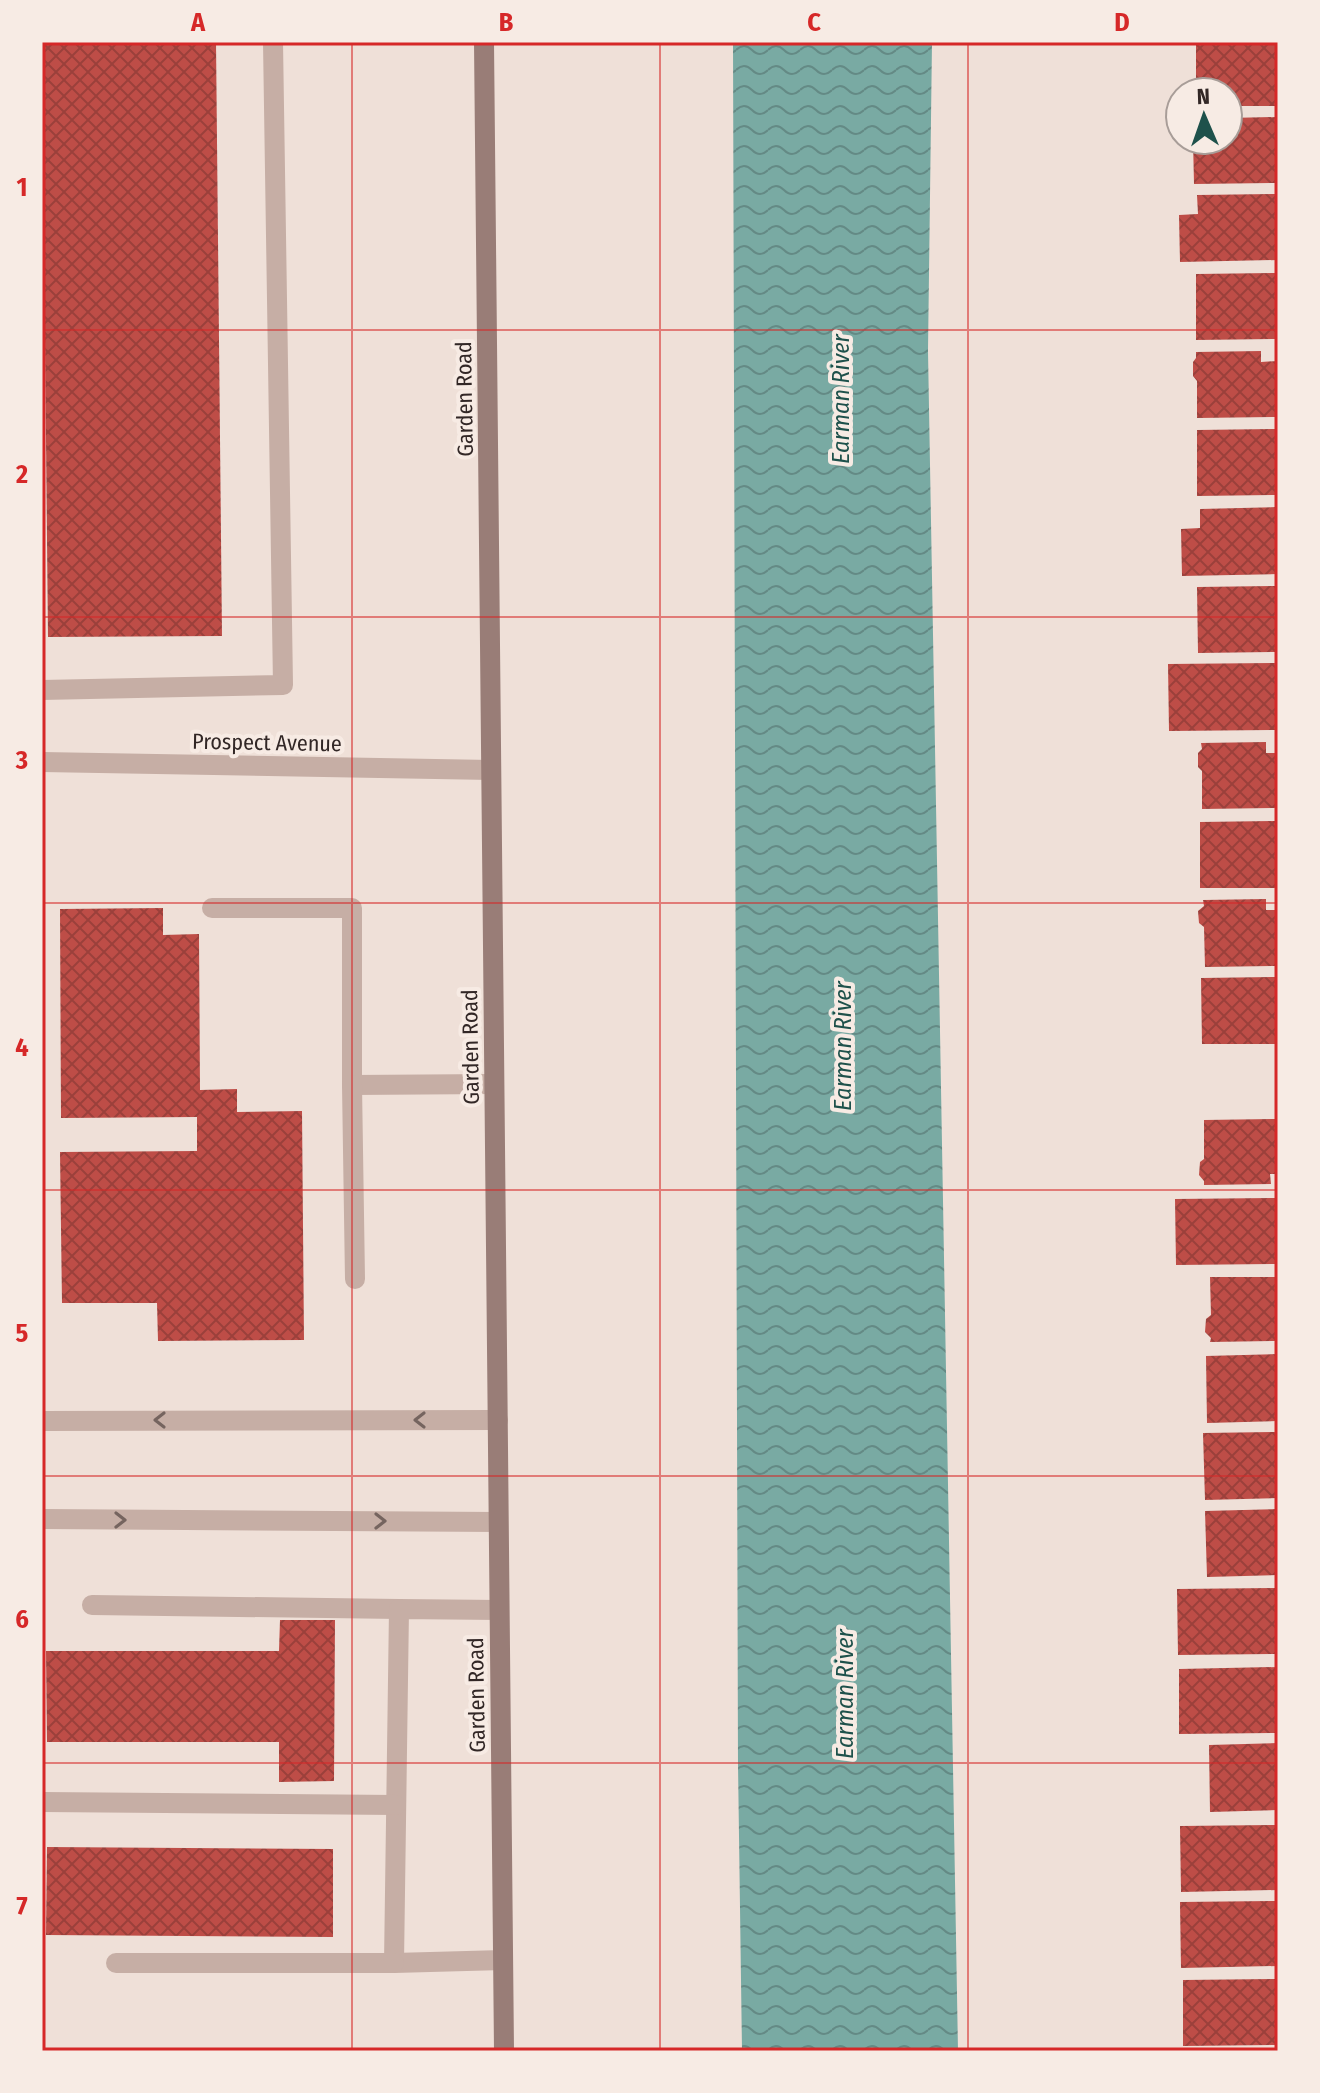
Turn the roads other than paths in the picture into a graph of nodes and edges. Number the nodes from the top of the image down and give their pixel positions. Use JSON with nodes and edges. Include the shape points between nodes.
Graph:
{"nodes":[{"id":1,"x":273,"y":42,"type":"edge"},
{"id":2,"x":484,"y":42,"type":"edge"},
{"id":3,"x":42,"y":690,"type":"edge"},
{"id":4,"x":42,"y":762,"type":"edge"},
{"id":5,"x":491,"y":770,"type":"junction"},
{"id":6,"x":212,"y":908,"type":"dead end"},
{"id":7,"x":494,"y":1084,"type":"junction"},
{"id":8,"x":352,"y":1085,"type":"junction"},
{"id":9,"x":355,"y":1279,"type":"dead end"},
{"id":10,"x":498,"y":1420,"type":"junction"},
{"id":11,"x":42,"y":1421,"type":"edge"},
{"id":12,"x":42,"y":1519,"type":"edge"},
{"id":13,"x":498,"y":1522,"type":"junction"},
{"id":14,"x":92,"y":1605,"type":"dead end"},
{"id":15,"x":399,"y":1609,"type":"junction"},
{"id":16,"x":499,"y":1610,"type":"junction"},
{"id":17,"x":42,"y":1802,"type":"edge"},
{"id":18,"x":396,"y":1805,"type":"junction"},
{"id":19,"x":503,"y":1960,"type":"junction"},
{"id":20,"x":116,"y":1963,"type":"dead end"},
{"id":21,"x":394,"y":1963,"type":"junction"},
{"id":22,"x":504,"y":2051,"type":"edge"}],
"edges":[{"from":1,"to":3,"type":"street","via":[[283,685]]},
{"from":2,"to":5,"type":"street","name":"Garden Road"},
{"from":4,"to":5,"type":"street","name":"Prospect Avenue"},
{"from":5,"to":7,"type":"street","name":"Garden Road"},
{"from":6,"to":8,"type":"street","via":[[352,908]]},
{"from":7,"to":8,"type":"street"},
{"from":7,"to":10,"type":"street","name":"Garden Road"},
{"from":8,"to":9,"type":"street"},
{"from":10,"to":11,"type":"street","one_way":true},
{"from":10,"to":13,"type":"street","name":"Garden Road"},
{"from":12,"to":13,"type":"street","one_way":true},
{"from":13,"to":16,"type":"street","name":"Garden Road"},
{"from":14,"to":15,"type":"street"},
{"from":15,"to":16,"type":"street"},
{"from":15,"to":18,"type":"street"},
{"from":16,"to":19,"type":"street","name":"Garden Road"},
{"from":17,"to":18,"type":"street"},
{"from":18,"to":21,"type":"street"},
{"from":19,"to":21,"type":"street"},
{"from":19,"to":22,"type":"street","name":"Garden Road"},
{"from":20,"to":21,"type":"street"}]}
